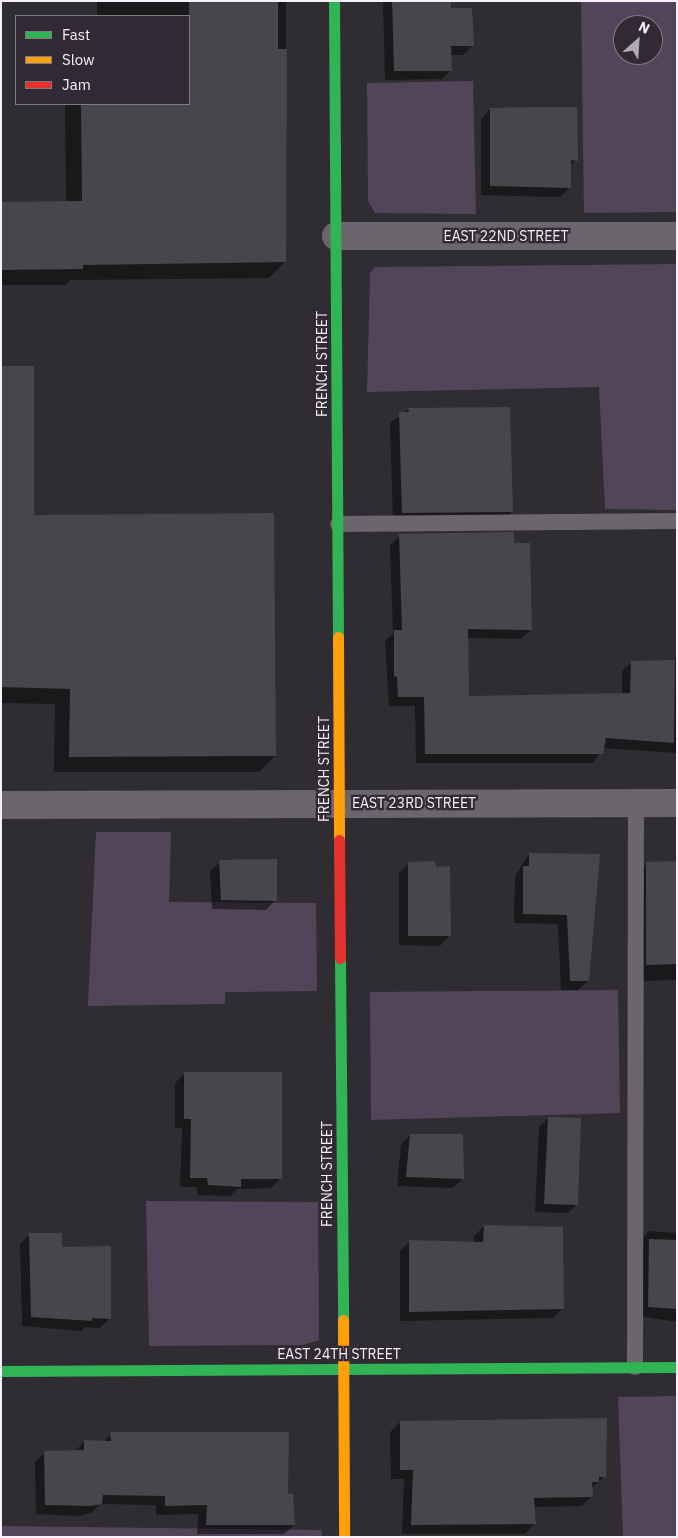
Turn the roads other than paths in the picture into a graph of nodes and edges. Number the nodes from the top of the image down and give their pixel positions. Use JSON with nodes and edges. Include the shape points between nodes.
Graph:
{"nodes":[{"id":1,"x":334,"y":1,"type":"edge"},
{"id":2,"x":336,"y":236,"type":"junction"},
{"id":3,"x":677,"y":236,"type":"edge"},
{"id":4,"x":677,"y":521,"type":"edge"},
{"id":5,"x":338,"y":524,"type":"junction"},
{"id":6,"x":339,"y":803,"type":"junction"},
{"id":7,"x":636,"y":803,"type":"junction"},
{"id":8,"x":677,"y":803,"type":"edge"},
{"id":9,"x":1,"y":805,"type":"edge"},
{"id":10,"x":634,"y":1367,"type":"junction"},
{"id":11,"x":677,"y":1367,"type":"edge"},
{"id":12,"x":343,"y":1369,"type":"junction"},
{"id":13,"x":1,"y":1371,"type":"edge"},
{"id":14,"x":344,"y":1537,"type":"edge"}],
"edges":[{"from":1,"to":2,"type":"main road","name":"FRENCH STREET"},
{"from":2,"to":3,"type":"street","name":"EAST 22ND STREET"},
{"from":2,"to":5,"type":"main road","name":"FRENCH STREET"},
{"from":4,"to":5,"type":"lane"},
{"from":5,"to":6,"type":"main road","name":"FRENCH STREET"},
{"from":6,"to":7,"type":"street","name":"EAST 23RD STREET"},
{"from":6,"to":9,"type":"street","name":"EAST 23RD STREET"},
{"from":6,"to":12,"type":"main road","name":"FRENCH STREET"},
{"from":7,"to":8,"type":"street","name":"EAST 23RD STREET"},
{"from":7,"to":10,"type":"lane"},
{"from":10,"to":11,"type":"main road","name":"EAST 24TH STREET"},
{"from":10,"to":12,"type":"main road","name":"EAST 24TH STREET"},
{"from":12,"to":13,"type":"main road","name":"EAST 24TH STREET"},
{"from":12,"to":14,"type":"main road","name":"FRENCH STREET"}]}
